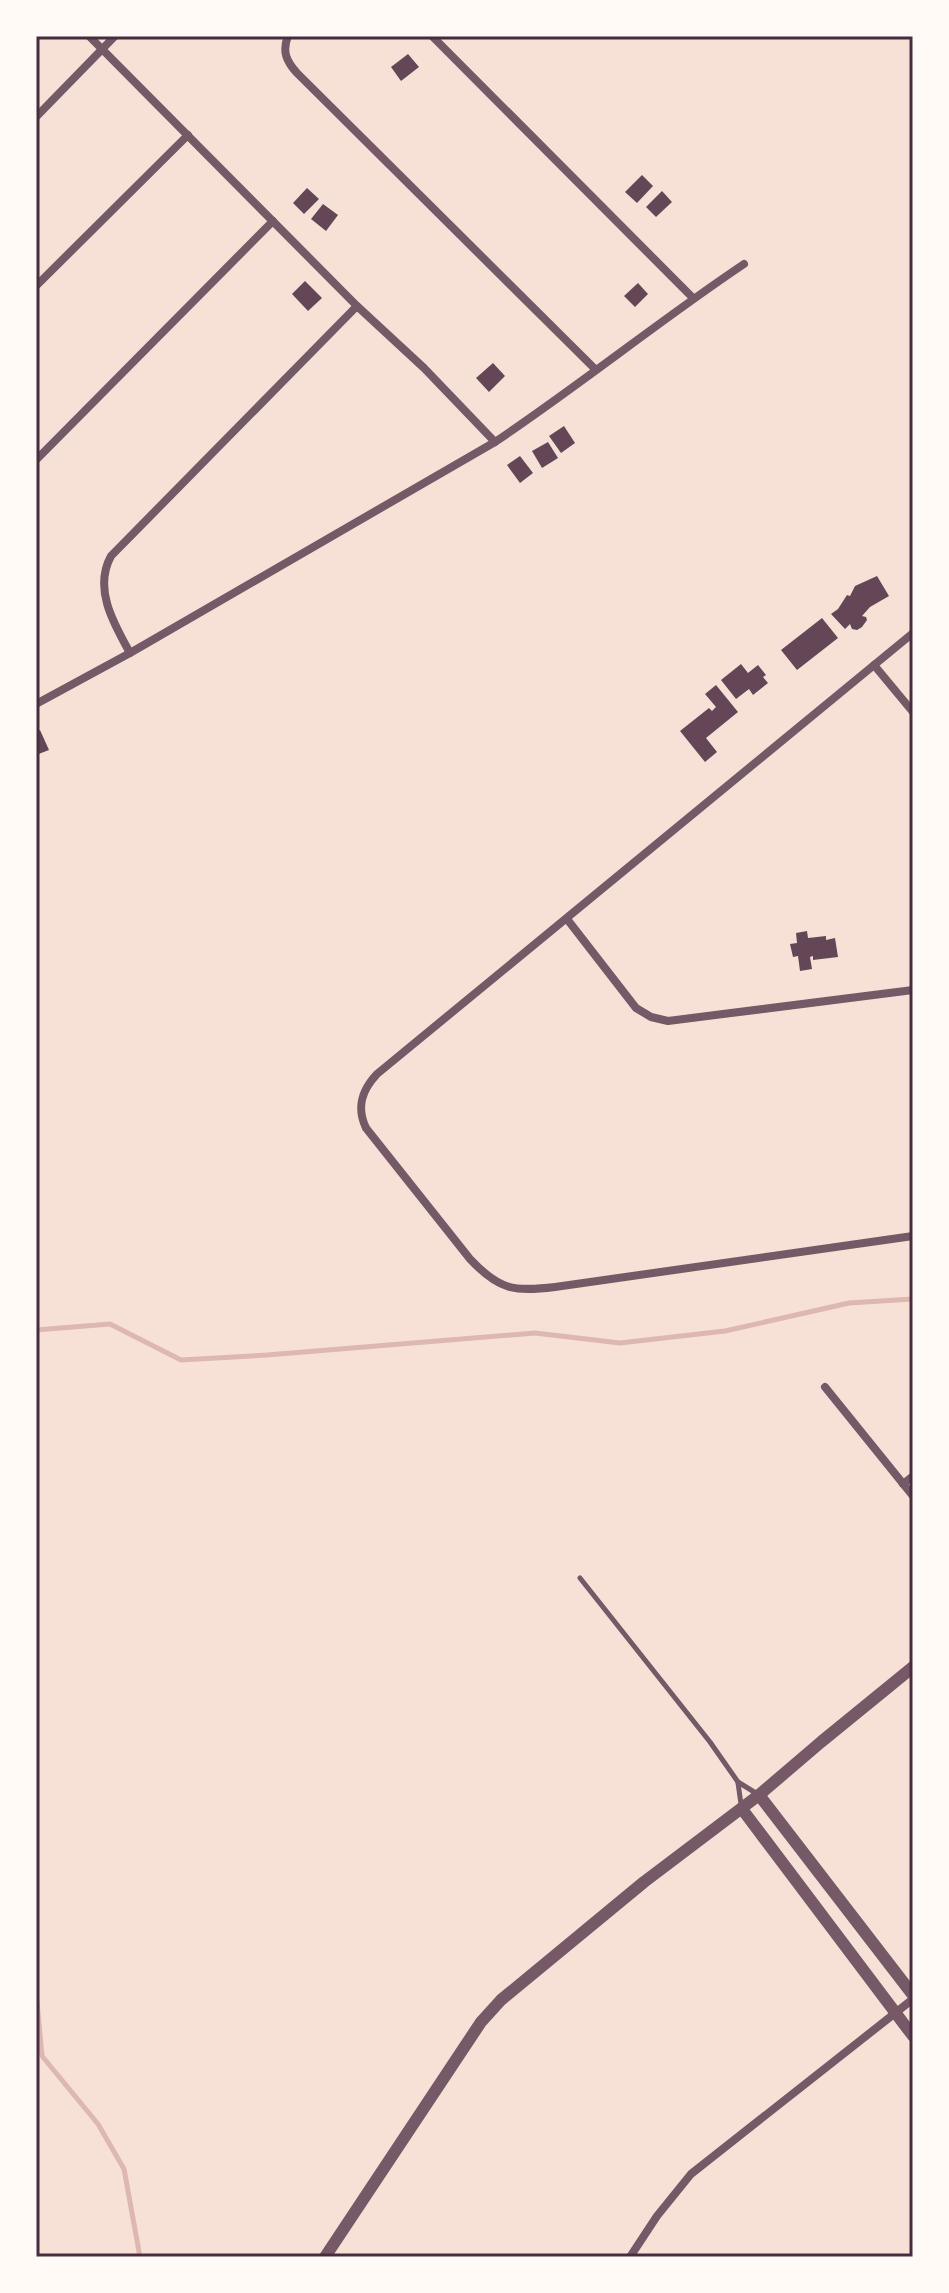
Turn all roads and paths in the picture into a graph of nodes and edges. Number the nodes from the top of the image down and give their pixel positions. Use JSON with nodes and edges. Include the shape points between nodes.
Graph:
{"nodes":[{"id":1,"x":89,"y":36,"type":"edge"},
{"id":2,"x":115,"y":36,"type":"edge"},
{"id":3,"x":288,"y":36,"type":"edge"},
{"id":4,"x":432,"y":36,"type":"edge"},
{"id":5,"x":102,"y":49,"type":"junction"},
{"id":6,"x":36,"y":117,"type":"edge"},
{"id":7,"x":188,"y":135,"type":"junction"},
{"id":8,"x":273,"y":221,"type":"junction"},
{"id":9,"x":744,"y":264,"type":"dead end"},
{"id":10,"x":36,"y":286,"type":"edge"},
{"id":11,"x":693,"y":298,"type":"junction"},
{"id":12,"x":357,"y":306,"type":"junction"},
{"id":13,"x":595,"y":369,"type":"junction"},
{"id":14,"x":495,"y":442,"type":"junction"},
{"id":15,"x":36,"y":460,"type":"edge"},
{"id":16,"x":913,"y":633,"type":"edge"},
{"id":17,"x":130,"y":653,"type":"junction"},
{"id":18,"x":874,"y":665,"type":"junction"},
{"id":19,"x":36,"y":704,"type":"edge"},
{"id":20,"x":913,"y":712,"type":"edge"},
{"id":21,"x":567,"y":919,"type":"junction"},
{"id":22,"x":913,"y":990,"type":"edge"},
{"id":23,"x":913,"y":1236,"type":"edge"},
{"id":24,"x":825,"y":1387,"type":"dead end"},
{"id":25,"x":913,"y":1476,"type":"edge"},
{"id":26,"x":903,"y":1484,"type":"junction"},
{"id":27,"x":913,"y":1496,"type":"edge"},
{"id":28,"x":580,"y":1578,"type":"dead end"},
{"id":29,"x":913,"y":1667,"type":"edge"},
{"id":30,"x":738,"y":1782,"type":"junction"},
{"id":31,"x":759,"y":1795,"type":"junction"},
{"id":32,"x":742,"y":1809,"type":"junction"},
{"id":33,"x":913,"y":1997,"type":"edge"},
{"id":34,"x":896,"y":2013,"type":"junction"},
{"id":35,"x":913,"y":2036,"type":"edge"},
{"id":36,"x":325,"y":2257,"type":"edge"},
{"id":37,"x":630,"y":2257,"type":"edge"}],
"edges":[{"from":1,"to":5,"type":"street"},
{"from":2,"to":5,"type":"street"},
{"from":3,"to":13,"type":"street","via":[[285,55],[297,73]]},
{"from":4,"to":11,"type":"street"},
{"from":5,"to":6,"type":"street"},
{"from":5,"to":7,"type":"street"},
{"from":7,"to":8,"type":"street"},
{"from":7,"to":10,"type":"street"},
{"from":8,"to":12,"type":"street"},
{"from":8,"to":15,"type":"street"},
{"from":9,"to":11,"type":"street"},
{"from":11,"to":13,"type":"street"},
{"from":12,"to":14,"type":"street"},
{"from":12,"to":17,"type":"street","via":[[111,556],[105,566],[104,593]]},
{"from":13,"to":14,"type":"street"},
{"from":14,"to":17,"type":"street"},
{"from":16,"to":18,"type":"street"},
{"from":17,"to":19,"type":"street"},
{"from":18,"to":20,"type":"street"},
{"from":18,"to":21,"type":"street"},
{"from":21,"to":22,"type":"street","via":[[636,1008],[668,1021]]},
{"from":21,"to":23,"type":"street","via":[[377,1074],[362,1096],[366,1128],[488,1278],[528,1290]]},
{"from":24,"to":26,"type":"street"},
{"from":25,"to":26,"type":"street"},
{"from":26,"to":27,"type":"street"},
{"from":28,"to":30,"type":"lane"},
{"from":29,"to":31,"type":"street"},
{"from":30,"to":31,"type":"lane"},
{"from":30,"to":32,"type":"lane"},
{"from":31,"to":32,"type":"street"},
{"from":31,"to":33,"type":"street"},
{"from":32,"to":34,"type":"street"},
{"from":32,"to":36,"type":"street","via":[[501,2000],[481,2022]]},
{"from":33,"to":34,"type":"street"},
{"from":34,"to":35,"type":"street"},
{"from":34,"to":37,"type":"street","via":[[691,2174]]}]}
